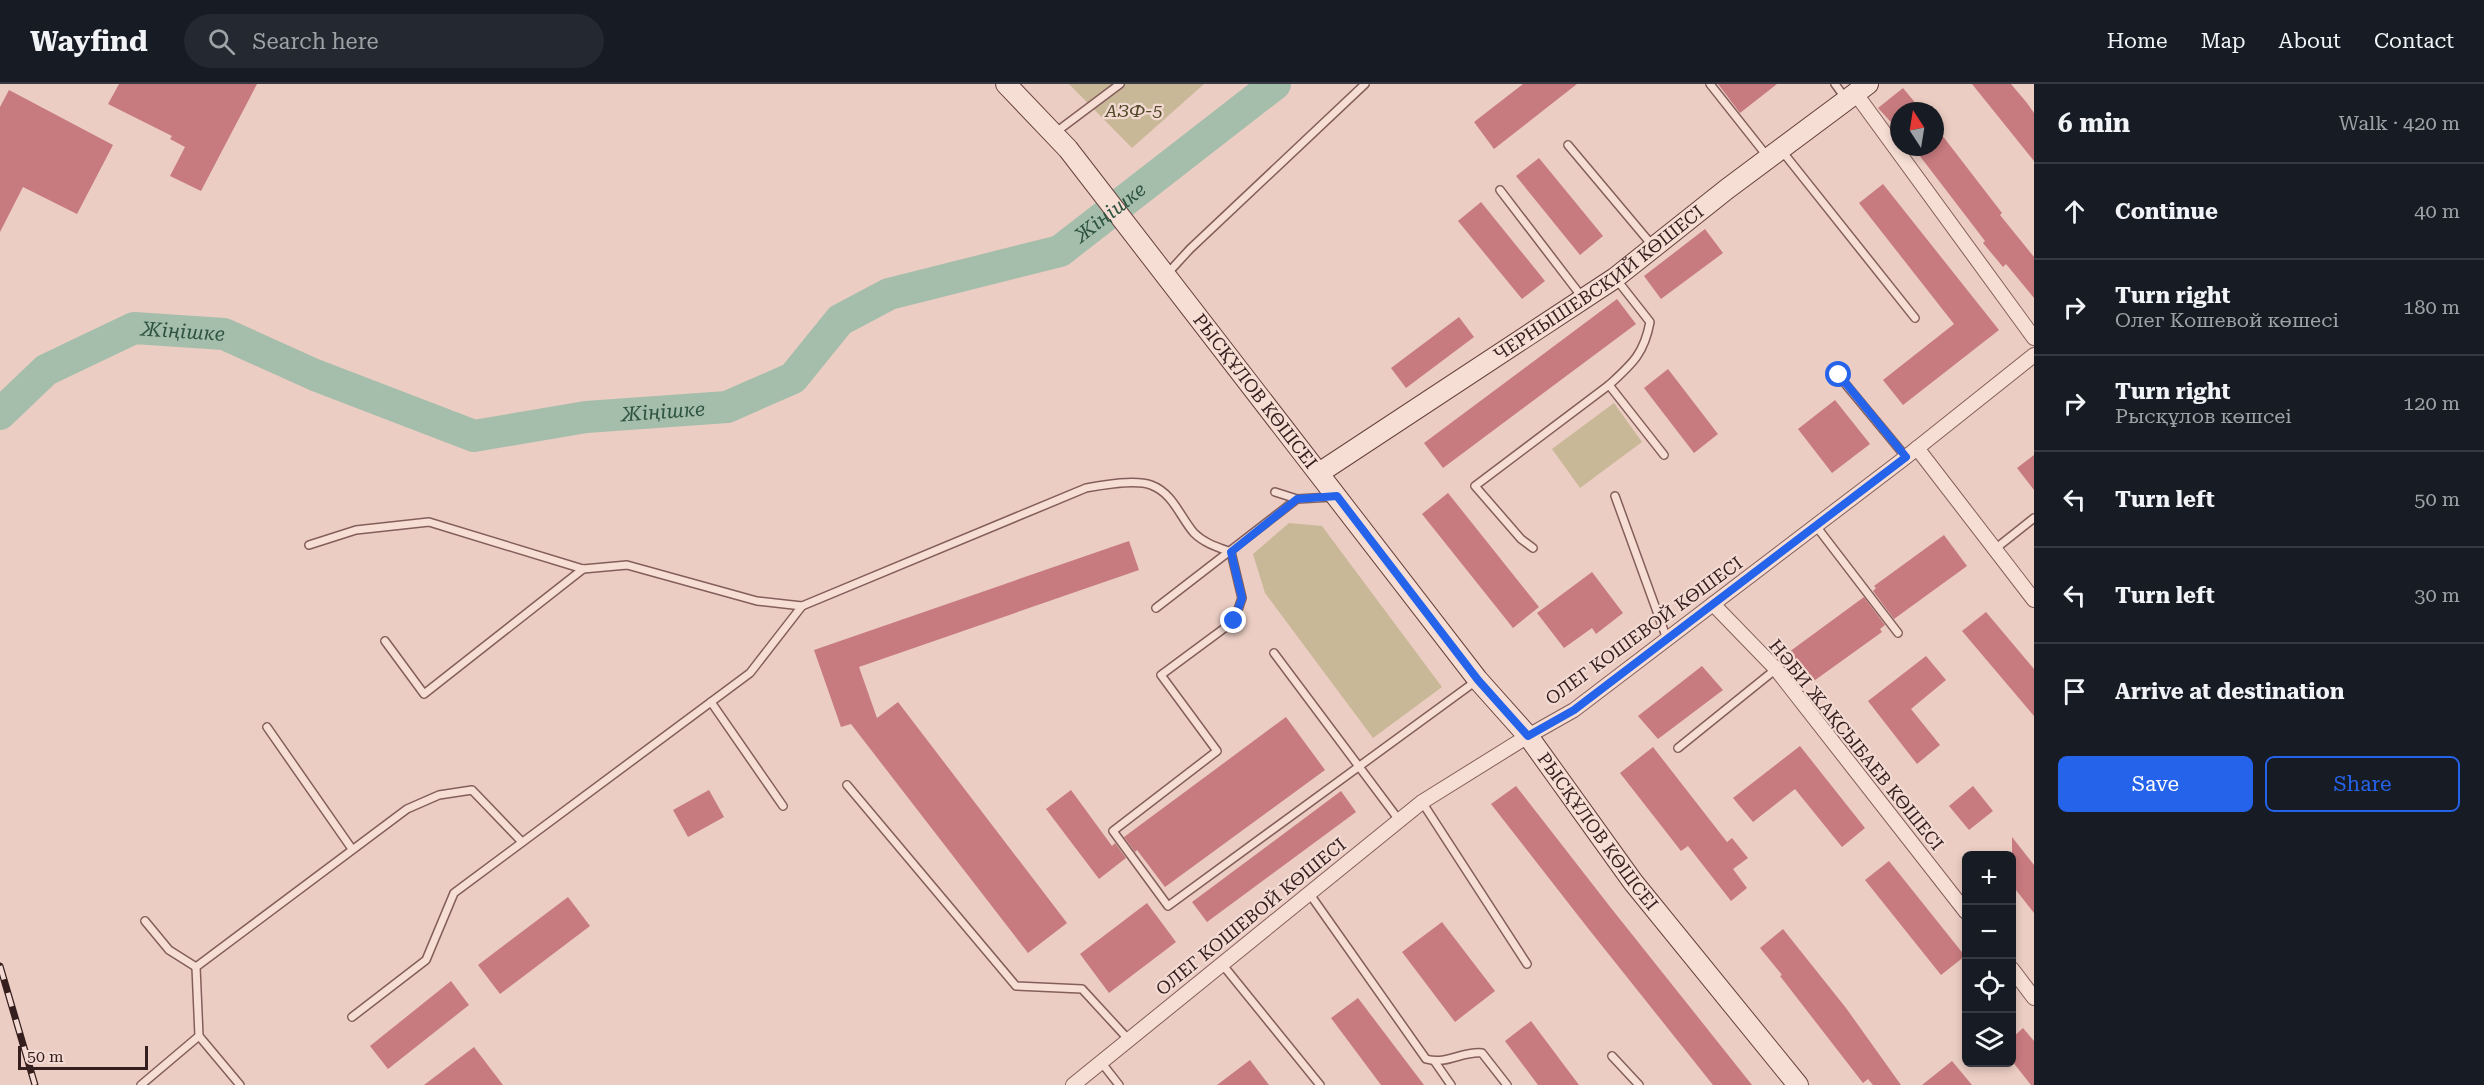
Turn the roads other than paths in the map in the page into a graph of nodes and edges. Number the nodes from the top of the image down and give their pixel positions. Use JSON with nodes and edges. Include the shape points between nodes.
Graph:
{"nodes":[{"id":1,"x":1006,"y":84,"type":"edge"},
{"id":2,"x":1120,"y":84,"type":"edge"},
{"id":3,"x":1365,"y":84,"type":"edge"},
{"id":4,"x":1710,"y":84,"type":"edge"},
{"id":5,"x":1851,"y":90,"type":"edge"},
{"id":6,"x":1054,"y":134,"type":"junction"},
{"id":7,"x":1569,"y":145,"type":"dead end"},
{"id":8,"x":1774,"y":153,"type":"junction"},
{"id":9,"x":1500,"y":190,"type":"dead end"},
{"id":10,"x":1654,"y":247,"type":"junction"},
{"id":11,"x":1163,"y":269,"type":"junction"},
{"id":12,"x":1615,"y":278,"type":"junction"},
{"id":13,"x":1584,"y":299,"type":"junction"},
{"id":14,"x":1915,"y":318,"type":"dead end"},
{"id":15,"x":2034,"y":338,"type":"edge"},
{"id":16,"x":2034,"y":355,"type":"edge"},
{"id":17,"x":1839,"y":375,"type":"dead end"},
{"id":18,"x":1609,"y":385,"type":"junction"},
{"id":19,"x":1917,"y":448,"type":"junction"},
{"id":20,"x":1664,"y":455,"type":"dead end"},
{"id":21,"x":1906,"y":457,"type":"junction"},
{"id":22,"x":1319,"y":473,"type":"junction"},
{"id":23,"x":1275,"y":492,"type":"dead end"},
{"id":24,"x":1337,"y":496,"type":"junction"},
{"id":25,"x":1615,"y":496,"type":"dead end"},
{"id":26,"x":1297,"y":499,"type":"junction"},
{"id":27,"x":2034,"y":518,"type":"edge"},
{"id":28,"x":1816,"y":526,"type":"junction"},
{"id":29,"x":309,"y":545,"type":"dead end"},
{"id":30,"x":1533,"y":548,"type":"dead end"},
{"id":31,"x":1995,"y":549,"type":"junction"},
{"id":32,"x":1231,"y":552,"type":"junction"},
{"id":33,"x":583,"y":569,"type":"junction"},
{"id":34,"x":2034,"y":600,"type":"edge"},
{"id":35,"x":1713,"y":604,"type":"junction"},
{"id":36,"x":802,"y":606,"type":"junction"},
{"id":37,"x":1156,"y":608,"type":"dead end"},
{"id":38,"x":1898,"y":633,"type":"dead end"},
{"id":39,"x":1667,"y":639,"type":"junction"},
{"id":40,"x":385,"y":641,"type":"dead end"},
{"id":41,"x":1274,"y":653,"type":"dead end"},
{"id":42,"x":1776,"y":669,"type":"junction"},
{"id":43,"x":1478,"y":680,"type":"junction"},
{"id":44,"x":711,"y":702,"type":"junction"},
{"id":45,"x":267,"y":727,"type":"dead end"},
{"id":46,"x":1528,"y":736,"type":"junction"},
{"id":47,"x":1678,"y":748,"type":"dead end"},
{"id":48,"x":1359,"y":766,"type":"junction"},
{"id":49,"x":847,"y":785,"type":"dead end"},
{"id":50,"x":1422,"y":802,"type":"junction"},
{"id":51,"x":783,"y":806,"type":"dead end"},
{"id":52,"x":1399,"y":820,"type":"junction"},
{"id":53,"x":522,"y":842,"type":"junction"},
{"id":54,"x":352,"y":849,"type":"junction"},
{"id":55,"x":1309,"y":893,"type":"junction"},
{"id":56,"x":1962,"y":907,"type":"edge"},
{"id":57,"x":145,"y":921,"type":"dead end"},
{"id":58,"x":1222,"y":964,"type":"junction"},
{"id":59,"x":1527,"y":964,"type":"dead end"},
{"id":60,"x":196,"y":967,"type":"junction"},
{"id":61,"x":2016,"y":974,"type":"edge"},
{"id":62,"x":2034,"y":998,"type":"edge"},
{"id":63,"x":352,"y":1017,"type":"dead end"},
{"id":64,"x":199,"y":1036,"type":"junction"},
{"id":65,"x":1129,"y":1040,"type":"junction"},
{"id":66,"x":1612,"y":1056,"type":"dead end"},
{"id":67,"x":1101,"y":1062,"type":"junction"},
{"id":68,"x":1435,"y":1062,"type":"junction"},
{"id":69,"x":141,"y":1085,"type":"edge"},
{"id":70,"x":240,"y":1085,"type":"edge"},
{"id":71,"x":1073,"y":1085,"type":"edge"},
{"id":72,"x":1119,"y":1085,"type":"edge"},
{"id":73,"x":1320,"y":1085,"type":"edge"},
{"id":74,"x":1451,"y":1085,"type":"edge"},
{"id":75,"x":1507,"y":1085,"type":"edge"},
{"id":76,"x":1639,"y":1085,"type":"edge"},
{"id":77,"x":1798,"y":1085,"type":"edge"}],
"edges":[{"from":1,"to":6,"type":"street","name":"РЫСҚҰЛОВ КӨШСЕІ"},
{"from":2,"to":6,"type":"lane"},
{"from":3,"to":11,"type":"lane","via":[[1199,241]]},
{"from":4,"to":8,"type":"lane"},
{"from":5,"to":8,"type":"street","name":"ЧЕРНЫШЕВСКИЙ КӨШЕСІ"},
{"from":5,"to":15,"type":"street"},
{"from":6,"to":11,"type":"street","name":"РЫСҚҰЛОВ КӨШСЕІ"},
{"from":7,"to":10,"type":"lane"},
{"from":8,"to":10,"type":"street","name":"ЧЕРНЫШЕВСКИЙ КӨШЕСІ"},
{"from":8,"to":14,"type":"lane"},
{"from":9,"to":13,"type":"lane"},
{"from":10,"to":12,"type":"street","name":"ЧЕРНЫШЕВСКИЙ КӨШЕСІ"},
{"from":11,"to":22,"type":"street","name":"РЫСҚҰЛОВ КӨШСЕІ"},
{"from":12,"to":13,"type":"street","name":"ЧЕРНЫШЕВСКИЙ КӨШЕСІ"},
{"from":12,"to":18,"type":"lane","via":[[1650,322],[1646,345]]},
{"from":13,"to":22,"type":"street","name":"ЧЕРНЫШЕВСКИЙ КӨШЕСІ"},
{"from":16,"to":19,"type":"street","name":"ОЛЕГ КОШЕВОЙ КӨШЕСІ"},
{"from":17,"to":21,"type":"lane"},
{"from":18,"to":20,"type":"lane"},
{"from":18,"to":30,"type":"lane","via":[[1475,486]]},
{"from":19,"to":21,"type":"street","name":"ОЛЕГ КОШЕВОЙ КӨШЕСІ"},
{"from":19,"to":31,"type":"street"},
{"from":21,"to":28,"type":"street","name":"ОЛЕГ КОШЕВОЙ КӨШЕСІ"},
{"from":22,"to":24,"type":"street","name":"РЫСҚҰЛОВ КӨШСЕІ"},
{"from":23,"to":26,"type":"lane"},
{"from":24,"to":26,"type":"lane"},
{"from":24,"to":43,"type":"street","name":"РЫСҚҰЛОВ КӨШСЕІ"},
{"from":25,"to":39,"type":"lane"},
{"from":26,"to":32,"type":"lane"},
{"from":27,"to":31,"type":"lane"},
{"from":28,"to":35,"type":"street","name":"ОЛЕГ КОШЕВОЙ КӨШЕСІ"},
{"from":28,"to":38,"type":"lane"},
{"from":29,"to":33,"type":"lane","via":[[356,530],[429,522]]},
{"from":31,"to":34,"type":"street"},
{"from":32,"to":36,"type":"lane","via":[[1209,544],[1195,533],[1170,498],[1151,485],[1108,485],[1086,488]]},
{"from":32,"to":37,"type":"lane"},
{"from":32,"to":48,"type":"lane","via":[[1242,598],[1234,621],[1161,675],[1217,751],[1113,831],[1168,906]]},
{"from":33,"to":36,"type":"lane","via":[[627,565],[757,601]]},
{"from":33,"to":40,"type":"lane","via":[[424,694]]},
{"from":35,"to":39,"type":"street","name":"ОЛЕГ КОШЕВОЙ КӨШЕСІ"},
{"from":35,"to":42,"type":"street","name":"НӘБИ ЖАҚСЫБАЕВ КӨШЕСІ"},
{"from":36,"to":44,"type":"lane","via":[[750,673]]},
{"from":39,"to":46,"type":"street","name":"ОЛЕГ КОШЕВОЙ КӨШЕСІ","via":[[1574,710]]},
{"from":41,"to":48,"type":"lane"},
{"from":42,"to":47,"type":"lane"},
{"from":42,"to":56,"type":"street","name":"НӘБИ ЖАҚСЫБАЕВ КӨШЕСІ"},
{"from":43,"to":46,"type":"street","name":"РЫСҚҰЛОВ КӨШСЕІ"},
{"from":43,"to":48,"type":"lane"},
{"from":44,"to":51,"type":"lane"},
{"from":44,"to":53,"type":"lane"},
{"from":45,"to":54,"type":"lane"},
{"from":46,"to":50,"type":"street","name":"ОЛЕГ КОШЕВОЙ КӨШЕСІ"},
{"from":46,"to":77,"type":"street","name":"РЫСҚҰЛОВ КӨШСЕІ","via":[[1633,882]]},
{"from":48,"to":52,"type":"lane"},
{"from":49,"to":65,"type":"lane","via":[[1016,986],[1082,990]]},
{"from":50,"to":52,"type":"street","name":"ОЛЕГ КОШЕВОЙ КӨШЕСІ"},
{"from":50,"to":59,"type":"lane"},
{"from":52,"to":55,"type":"street","name":"ОЛЕГ КОШЕВОЙ КӨШЕСІ"},
{"from":53,"to":54,"type":"lane","via":[[472,790],[439,795],[406,808]]},
{"from":53,"to":63,"type":"lane","via":[[454,893],[426,960]]},
{"from":54,"to":60,"type":"lane"},
{"from":55,"to":58,"type":"street","name":"ОЛЕГ КОШЕВОЙ КӨШЕСІ"},
{"from":55,"to":68,"type":"lane","via":[[1426,1059]]},
{"from":57,"to":60,"type":"lane","via":[[168,950]]},
{"from":58,"to":65,"type":"street","name":"ОЛЕГ КОШЕВОЙ КӨШЕСІ"},
{"from":58,"to":73,"type":"lane"},
{"from":60,"to":64,"type":"lane"},
{"from":61,"to":62,"type":"street"},
{"from":64,"to":69,"type":"lane"},
{"from":64,"to":70,"type":"lane"},
{"from":65,"to":67,"type":"street","name":"ОЛЕГ КОШЕВОЙ КӨШЕСІ"},
{"from":66,"to":76,"type":"lane"},
{"from":67,"to":71,"type":"street","name":"ОЛЕГ КОШЕВОЙ КӨШЕСІ"},
{"from":67,"to":72,"type":"lane"},
{"from":68,"to":74,"type":"lane"},
{"from":68,"to":75,"type":"lane","via":[[1482,1053]]}]}
